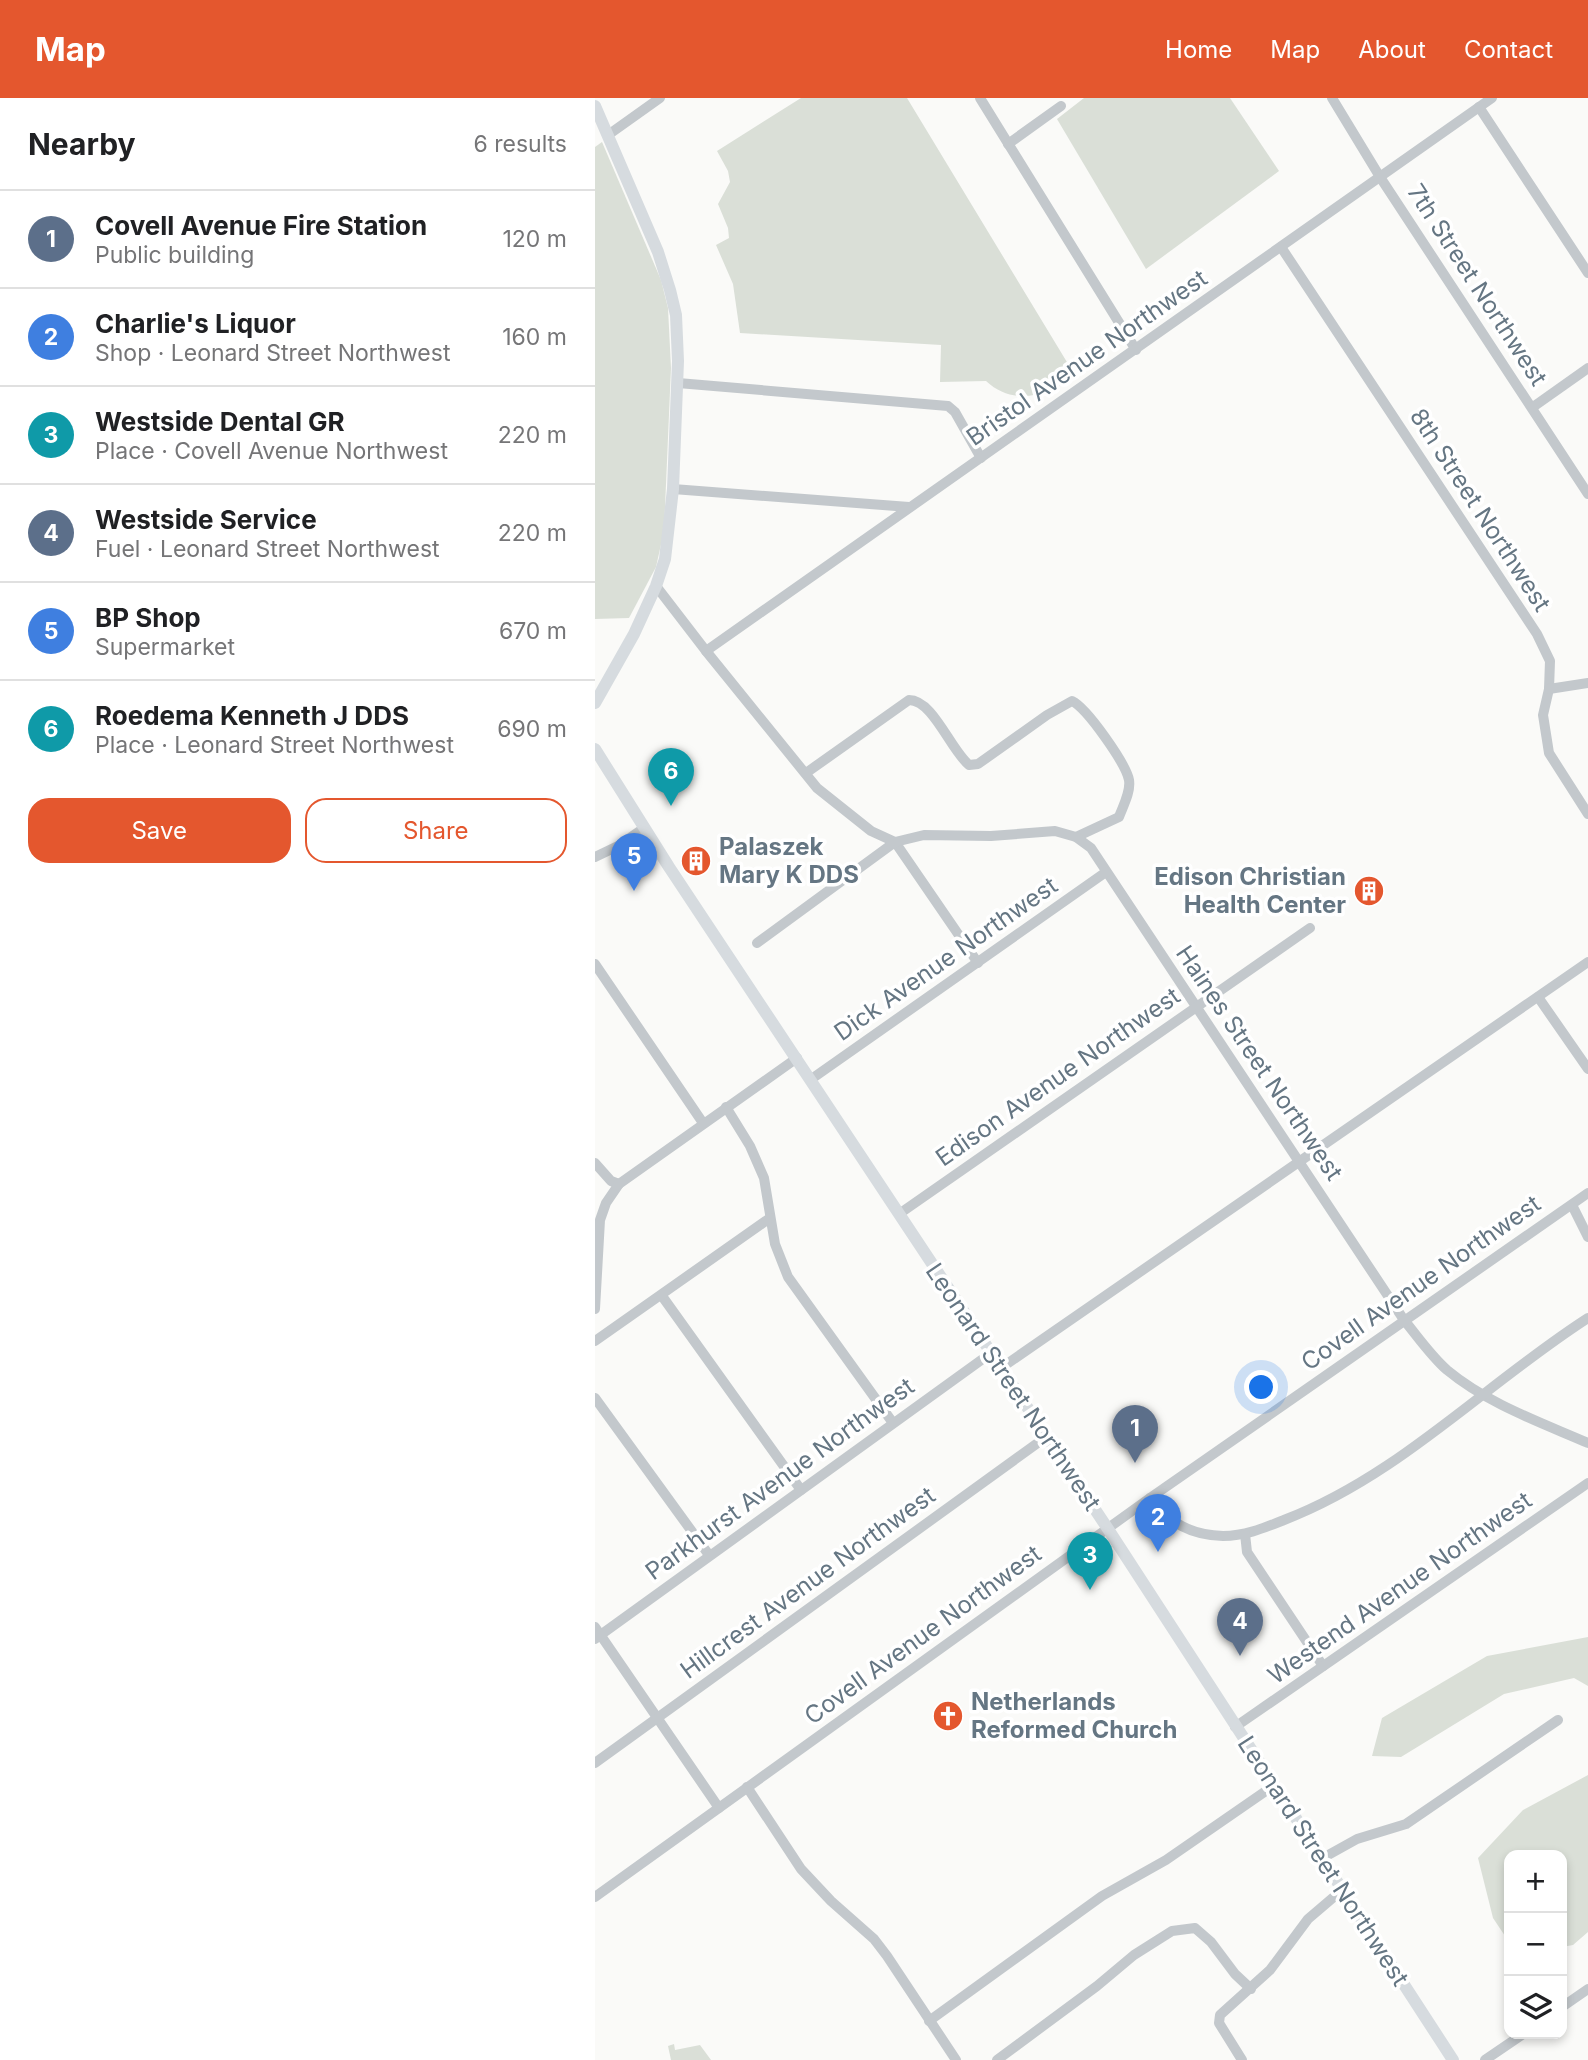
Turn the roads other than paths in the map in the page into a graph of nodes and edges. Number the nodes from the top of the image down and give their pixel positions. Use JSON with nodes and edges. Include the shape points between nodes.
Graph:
{"nodes":[{"id":1,"x":660,"y":98,"type":"edge"},
{"id":2,"x":980,"y":98,"type":"edge"},
{"id":3,"x":1332,"y":98,"type":"edge"},
{"id":4,"x":1492,"y":98,"type":"edge"},
{"id":5,"x":595,"y":106,"type":"edge"},
{"id":6,"x":1061,"y":106,"type":"dead end"},
{"id":7,"x":1479,"y":107,"type":"junction"},
{"id":8,"x":608,"y":135,"type":"junction"},
{"id":9,"x":1009,"y":144,"type":"junction"},
{"id":10,"x":1380,"y":177,"type":"junction"},
{"id":11,"x":1281,"y":247,"type":"junction"},
{"id":12,"x":1588,"y":273,"type":"edge"},
{"id":13,"x":1136,"y":349,"type":"junction"},
{"id":14,"x":1588,"y":368,"type":"edge"},
{"id":15,"x":678,"y":383,"type":"junction"},
{"id":16,"x":1533,"y":407,"type":"junction"},
{"id":17,"x":981,"y":458,"type":"junction"},
{"id":18,"x":673,"y":489,"type":"junction"},
{"id":19,"x":1588,"y":494,"type":"edge"},
{"id":20,"x":910,"y":507,"type":"junction"},
{"id":21,"x":656,"y":586,"type":"junction"},
{"id":22,"x":706,"y":651,"type":"junction"},
{"id":23,"x":1588,"y":683,"type":"edge"},
{"id":24,"x":1549,"y":690,"type":"junction"},
{"id":25,"x":595,"y":703,"type":"edge"},
{"id":26,"x":595,"y":749,"type":"edge"},
{"id":27,"x":806,"y":773,"type":"junction"},
{"id":28,"x":1588,"y":814,"type":"edge"},
{"id":29,"x":644,"y":828,"type":"junction"},
{"id":30,"x":1076,"y":836,"type":"junction"},
{"id":31,"x":895,"y":842,"type":"junction"},
{"id":32,"x":595,"y":857,"type":"edge"},
{"id":33,"x":1106,"y":873,"type":"junction"},
{"id":34,"x":1310,"y":928,"type":"dead end"},
{"id":35,"x":757,"y":943,"type":"dead end"},
{"id":36,"x":1588,"y":962,"type":"edge"},
{"id":37,"x":978,"y":963,"type":"junction"},
{"id":38,"x":595,"y":964,"type":"edge"},
{"id":39,"x":1538,"y":997,"type":"junction"},
{"id":40,"x":1197,"y":1005,"type":"junction"},
{"id":41,"x":797,"y":1058,"type":"junction"},
{"id":42,"x":1588,"y":1069,"type":"edge"},
{"id":43,"x":810,"y":1080,"type":"junction"},
{"id":44,"x":726,"y":1107,"type":"junction"},
{"id":45,"x":703,"y":1123,"type":"junction"},
{"id":46,"x":1299,"y":1161,"type":"junction"},
{"id":47,"x":595,"y":1163,"type":"edge"},
{"id":48,"x":619,"y":1184,"type":"junction"},
{"id":49,"x":1588,"y":1193,"type":"edge"},
{"id":50,"x":1572,"y":1205,"type":"junction"},
{"id":51,"x":899,"y":1214,"type":"junction"},
{"id":52,"x":770,"y":1218,"type":"junction"},
{"id":53,"x":1588,"y":1237,"type":"edge"},
{"id":54,"x":662,"y":1296,"type":"junction"},
{"id":55,"x":595,"y":1309,"type":"edge"},
{"id":56,"x":1588,"y":1318,"type":"edge"},
{"id":57,"x":1405,"y":1320,"type":"junction"},
{"id":58,"x":595,"y":1341,"type":"edge"},
{"id":59,"x":991,"y":1353,"type":"junction"},
{"id":60,"x":1001,"y":1368,"type":"junction"},
{"id":61,"x":1483,"y":1394,"type":"junction"},
{"id":62,"x":595,"y":1398,"type":"edge"},
{"id":63,"x":893,"y":1423,"type":"junction"},
{"id":64,"x":1046,"y":1437,"type":"junction"},
{"id":65,"x":1588,"y":1443,"type":"edge"},
{"id":66,"x":1588,"y":1483,"type":"edge"},
{"id":67,"x":801,"y":1490,"type":"junction"},
{"id":68,"x":1150,"y":1498,"type":"junction"},
{"id":69,"x":1108,"y":1529,"type":"junction"},
{"id":70,"x":1245,"y":1534,"type":"junction"},
{"id":71,"x":709,"y":1555,"type":"junction"},
{"id":72,"x":597,"y":1634,"type":"edge"},
{"id":73,"x":1323,"y":1666,"type":"junction"},
{"id":74,"x":657,"y":1718,"type":"junction"},
{"id":75,"x":1558,"y":1720,"type":"dead end"},
{"id":76,"x":1235,"y":1727,"type":"junction"},
{"id":77,"x":595,"y":1763,"type":"edge"},
{"id":78,"x":1273,"y":1786,"type":"junction"},
{"id":79,"x":747,"y":1787,"type":"junction"},
{"id":80,"x":719,"y":1808,"type":"junction"},
{"id":81,"x":1321,"y":1859,"type":"junction"},
{"id":82,"x":1342,"y":1890,"type":"junction"},
{"id":83,"x":595,"y":1897,"type":"edge"},
{"id":84,"x":1251,"y":1989,"type":"junction"},
{"id":85,"x":1588,"y":1989,"type":"edge"},
{"id":86,"x":1567,"y":2004,"type":"edge"},
{"id":87,"x":929,"y":2021,"type":"junction"},
{"id":88,"x":1516,"y":2039,"type":"edge"},
{"id":89,"x":956,"y":2060,"type":"edge"},
{"id":90,"x":997,"y":2060,"type":"edge"},
{"id":91,"x":1242,"y":2060,"type":"edge"},
{"id":92,"x":1453,"y":2060,"type":"edge"},
{"id":93,"x":1485,"y":2060,"type":"edge"}],
"edges":[{"from":1,"to":8,"type":"street"},
{"from":2,"to":9,"type":"street"},
{"from":3,"to":10,"type":"street","name":"7th Street Northwest"},
{"from":4,"to":7,"type":"street","name":"Bristol Avenue Northwest"},
{"from":5,"to":8,"type":"main road"},
{"from":6,"to":9,"type":"street"},
{"from":7,"to":10,"type":"street","name":"Bristol Avenue Northwest"},
{"from":7,"to":12,"type":"street"},
{"from":8,"to":15,"type":"main road","via":[[670,290],[676,315]]},
{"from":9,"to":13,"type":"street"},
{"from":10,"to":11,"type":"street","name":"Bristol Avenue Northwest"},
{"from":10,"to":16,"type":"street","name":"7th Street Northwest"},
{"from":11,"to":13,"type":"street","name":"Bristol Avenue Northwest"},
{"from":11,"to":24,"type":"street","name":"8th Street Northwest","via":[[1537,634],[1550,661]]},
{"from":13,"to":17,"type":"street","name":"Bristol Avenue Northwest"},
{"from":14,"to":16,"type":"street"},
{"from":15,"to":17,"type":"street","via":[[948,406]]},
{"from":15,"to":18,"type":"main road"},
{"from":16,"to":19,"type":"street","name":"7th Street Northwest"},
{"from":17,"to":20,"type":"street","name":"Bristol Avenue Northwest"},
{"from":18,"to":20,"type":"street"},
{"from":18,"to":21,"type":"main road","via":[[668,544]]},
{"from":20,"to":22,"type":"street","name":"Bristol Avenue Northwest"},
{"from":21,"to":22,"type":"street"},
{"from":21,"to":25,"type":"main road"},
{"from":22,"to":27,"type":"street"},
{"from":23,"to":24,"type":"street"},
{"from":24,"to":28,"type":"street","name":"8th Street Northwest","via":[[1543,715],[1549,753]]},
{"from":26,"to":29,"type":"main road","name":"Leonard Street Northwest"},
{"from":27,"to":30,"type":"street","via":[[909,700],[925,705],[969,765],[978,764],[1072,701],[1084,708],[1129,779],[1119,817]]},
{"from":27,"to":31,"type":"street","via":[[831,800],[871,831]]},
{"from":29,"to":32,"type":"street"},
{"from":29,"to":41,"type":"main road","name":"Leonard Street Northwest"},
{"from":30,"to":31,"type":"street","via":[[1055,831],[924,835]]},
{"from":30,"to":33,"type":"street","name":"Haines Street Northwest","via":[[1091,848]]},
{"from":31,"to":35,"type":"street"},
{"from":31,"to":37,"type":"street"},
{"from":33,"to":37,"type":"street","name":"Dick Avenue Northwest"},
{"from":33,"to":40,"type":"street","name":"Haines Street Northwest"},
{"from":34,"to":40,"type":"street","name":"Edison Avenue Northwest"},
{"from":36,"to":39,"type":"street"},
{"from":37,"to":43,"type":"street","name":"Dick Avenue Northwest"},
{"from":38,"to":45,"type":"street"},
{"from":39,"to":42,"type":"street"},
{"from":39,"to":46,"type":"street"},
{"from":40,"to":46,"type":"street","name":"Haines Street Northwest"},
{"from":40,"to":51,"type":"street","name":"Edison Avenue Northwest"},
{"from":41,"to":43,"type":"main road","name":"Leonard Street Northwest"},
{"from":41,"to":44,"type":"street"},
{"from":43,"to":51,"type":"main road","name":"Leonard Street Northwest"},
{"from":44,"to":45,"type":"street"},
{"from":44,"to":52,"type":"street","via":[[764,1178]]},
{"from":45,"to":48,"type":"street"},
{"from":46,"to":57,"type":"street","name":"Haines Street Northwest"},
{"from":46,"to":60,"type":"street"},
{"from":47,"to":48,"type":"street"},
{"from":48,"to":55,"type":"street","via":[[600,1220]]},
{"from":49,"to":50,"type":"street","name":"Covell Avenue Northwest"},
{"from":50,"to":53,"type":"street"},
{"from":50,"to":57,"type":"street","name":"Covell Avenue Northwest"},
{"from":51,"to":59,"type":"main road","name":"Leonard Street Northwest"},
{"from":52,"to":54,"type":"street"},
{"from":52,"to":63,"type":"street","via":[[788,1277]]},
{"from":54,"to":58,"type":"street"},
{"from":54,"to":67,"type":"street"},
{"from":56,"to":61,"type":"street"},
{"from":57,"to":61,"type":"street","name":"Haines Street Northwest","via":[[1447,1369]]},
{"from":57,"to":68,"type":"street","name":"Covell Avenue Northwest"},
{"from":59,"to":60,"type":"main road","name":"Leonard Street Northwest"},
{"from":59,"to":63,"type":"street","name":"Parkhurst Avenue Northwest"},
{"from":60,"to":64,"type":"main road","name":"Leonard Street Northwest"},
{"from":61,"to":65,"type":"street","name":"Haines Street Northwest"},
{"from":61,"to":70,"type":"street","via":[[1367,1479],[1306,1512]]},
{"from":62,"to":71,"type":"street"},
{"from":63,"to":67,"type":"street","name":"Parkhurst Avenue Northwest"},
{"from":64,"to":69,"type":"main road","name":"Leonard Street Northwest"},
{"from":64,"to":74,"type":"street","name":"Hillcrest Avenue Northwest"},
{"from":66,"to":73,"type":"street","name":"Westend Avenue Northwest"},
{"from":67,"to":71,"type":"street","name":"Parkhurst Avenue Northwest"},
{"from":68,"to":69,"type":"street","name":"Covell Avenue Northwest"},
{"from":68,"to":70,"type":"street","via":[[1182,1528],[1210,1535]]},
{"from":69,"to":76,"type":"main road","name":"Leonard Street Northwest"},
{"from":69,"to":79,"type":"street","name":"Covell Avenue Northwest"},
{"from":70,"to":73,"type":"street","via":[[1247,1552]]},
{"from":71,"to":72,"type":"street","name":"Parkhurst Avenue Northwest"},
{"from":72,"to":74,"type":"street"},
{"from":73,"to":76,"type":"street","name":"Westend Avenue Northwest"},
{"from":74,"to":77,"type":"street","name":"Hillcrest Avenue Northwest"},
{"from":74,"to":80,"type":"street"},
{"from":75,"to":81,"type":"street","via":[[1406,1824],[1357,1839]]},
{"from":76,"to":78,"type":"main road","name":"Leonard Street Northwest"},
{"from":78,"to":81,"type":"main road","name":"Leonard Street Northwest"},
{"from":78,"to":87,"type":"street","via":[[1165,1860],[1102,1896]]},
{"from":79,"to":80,"type":"street","name":"Covell Avenue Northwest"},
{"from":79,"to":87,"type":"street","via":[[801,1869],[874,1940]]},
{"from":80,"to":83,"type":"street","name":"Covell Avenue Northwest"},
{"from":81,"to":82,"type":"main road","name":"Leonard Street Northwest"},
{"from":82,"to":84,"type":"street","via":[[1308,1919]]},
{"from":82,"to":92,"type":"main road","name":"Leonard Street Northwest"},
{"from":84,"to":90,"type":"street","via":[[1195,1928],[1172,1931]]},
{"from":84,"to":91,"type":"street","via":[[1220,2015],[1219,2023]]},
{"from":85,"to":86,"type":"street"},
{"from":87,"to":89,"type":"street"},
{"from":88,"to":93,"type":"street"}]}
